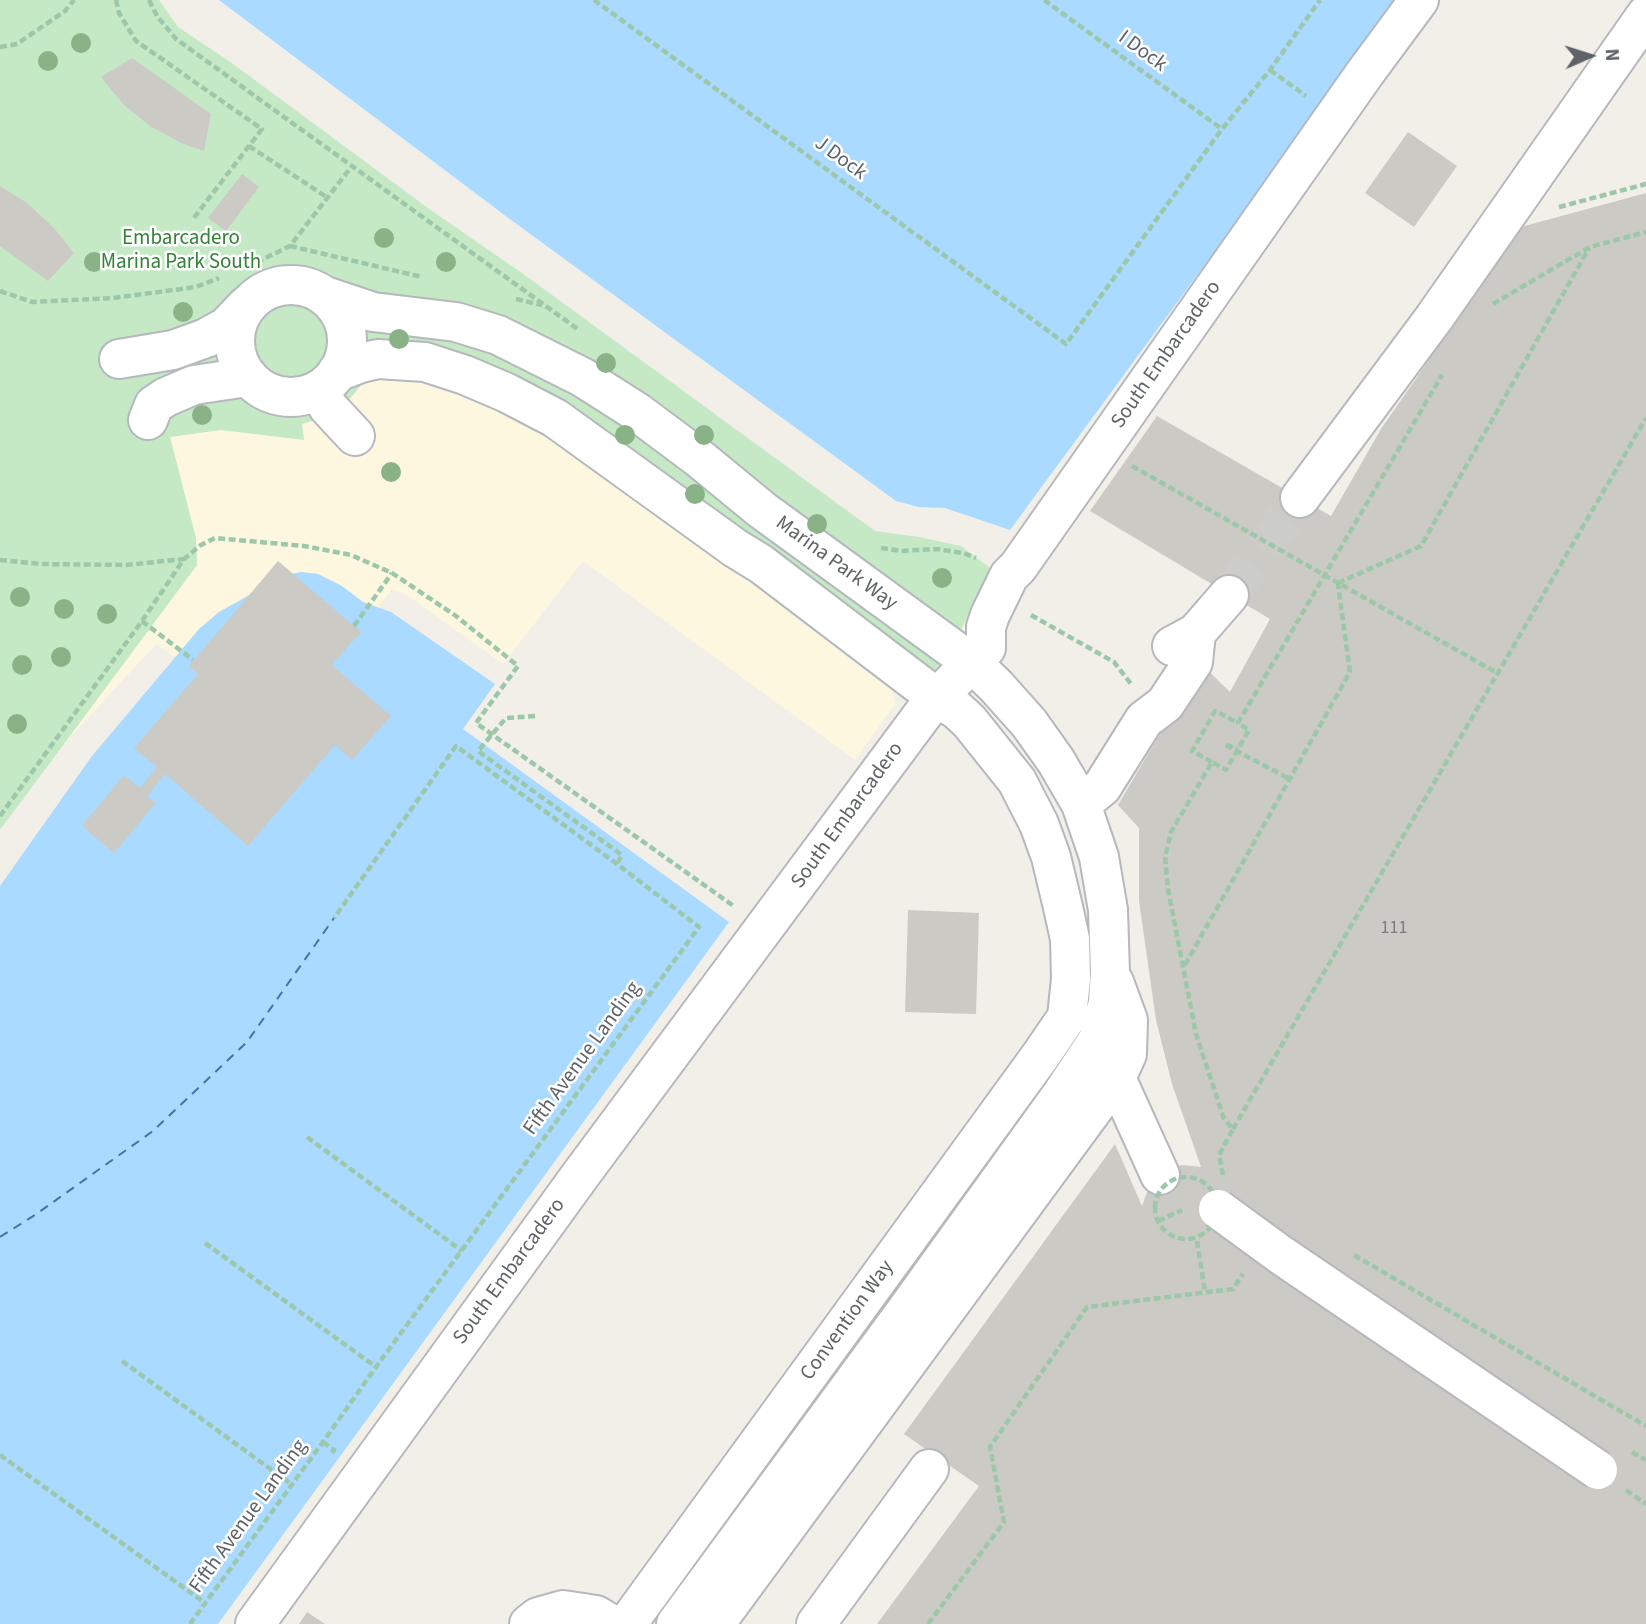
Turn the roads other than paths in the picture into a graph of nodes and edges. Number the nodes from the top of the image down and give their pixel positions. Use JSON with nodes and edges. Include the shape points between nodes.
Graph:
{"nodes":[{"id":1,"x":1419,"y":0,"type":"edge"},
{"id":2,"x":1646,"y":15,"type":"edge"},
{"id":3,"x":240,"y":289,"type":"junction"},
{"id":4,"x":325,"y":296,"type":"junction"},
{"id":5,"x":120,"y":359,"type":"dead end"},
{"id":6,"x":247,"y":377,"type":"junction"},
{"id":7,"x":328,"y":381,"type":"junction"},
{"id":8,"x":148,"y":420,"type":"dead end"},
{"id":9,"x":355,"y":436,"type":"dead end"},
{"id":10,"x":1300,"y":498,"type":"tunnel mouth"},
{"id":11,"x":1229,"y":595,"type":"tunnel mouth"},
{"id":12,"x":972,"y":663,"type":"junction"},
{"id":13,"x":937,"y":698,"type":"junction"},
{"id":14,"x":1082,"y":804,"type":"junction"},
{"id":15,"x":1110,"y":973,"type":"junction"},
{"id":16,"x":1098,"y":1040,"type":"joint"},
{"id":17,"x":1116,"y":1078,"type":"junction"},
{"id":18,"x":1160,"y":1175,"type":"dead end"},
{"id":19,"x":1206,"y":1218,"type":"road end"},
{"id":20,"x":908,"y":1239,"type":"junction"},
{"id":21,"x":953,"y":1272,"type":"junction"},
{"id":22,"x":929,"y":1469,"type":"dead end"},
{"id":23,"x":1598,"y":1470,"type":"dead end"},
{"id":24,"x":254,"y":1624,"type":"edge"},
{"id":25,"x":529,"y":1624,"type":"edge"},
{"id":26,"x":611,"y":1624,"type":"edge"},
{"id":27,"x":627,"y":1624,"type":"edge"},
{"id":28,"x":676,"y":1624,"type":"edge"},
{"id":29,"x":715,"y":1624,"type":"edge"},
{"id":30,"x":816,"y":1624,"type":"edge"}],
"edges":[{"from":1,"to":12,"type":"street","name":"South Embarcadero","via":[[1004,586],[986,627],[986,648]]},
{"from":2,"to":10,"type":"street","via":[[1434,318]]},
{"from":3,"to":4,"type":"street","via":[[258,294],[292,284]]},
{"from":3,"to":5,"type":"street","via":[[226,327],[173,350]]},
{"from":3,"to":6,"type":"street","via":[[234,342]]},
{"from":4,"to":7,"type":"street","via":[[345,323],[347,340],[345,357]]},
{"from":4,"to":12,"type":"street","name":"Marina Park Way","via":[[373,312],[456,322],[488,331],[582,377],[637,412]]},
{"from":6,"to":7,"type":"street","via":[[259,388],[289,398],[305,396]]},
{"from":6,"to":8,"type":"street","via":[[194,385],[166,397],[154,405]]},
{"from":7,"to":9,"type":"street","via":[[328,407]]},
{"from":7,"to":13,"type":"street","via":[[360,363],[378,359],[425,362],[507,393],[555,418],[761,564]]},
{"from":11,"to":14,"type":"street","via":[[1196,633],[1170,647],[1102,787]]},
{"from":12,"to":13,"type":"street","name":"South Embarcadero"},
{"from":12,"to":14,"type":"street","name":"Marina Park Way","via":[[1029,723]]},
{"from":13,"to":20,"type":"street","name":"Convention Way","via":[[969,721],[1017,781],[1039,824],[1070,939],[1071,979],[1067,1017]]},
{"from":13,"to":24,"type":"street","name":"South Embarcadero","via":[[582,1173]]},
{"from":14,"to":15,"type":"street","name":"Marina Park Way","via":[[1099,857],[1108,910]]},
{"from":15,"to":16,"type":"street","name":"Marina Park Way"},
{"from":15,"to":17,"type":"street","via":[[1128,1020],[1127,1054]]},
{"from":16,"to":21,"type":"street","name":"Convention Way"},
{"from":17,"to":18,"type":"street"},
{"from":17,"to":21,"type":"street"},
{"from":19,"to":23,"type":"street","bridge":true,"via":[[1281,1255]]},
{"from":20,"to":21,"type":"street"},
{"from":20,"to":27,"type":"street","name":"Convention Way"},
{"from":21,"to":28,"type":"street","name":"Convention Way"},
{"from":21,"to":29,"type":"street"},
{"from":22,"to":30,"type":"street"},
{"from":25,"to":26,"type":"street","via":[[563,1610],[596,1615]]}]}
